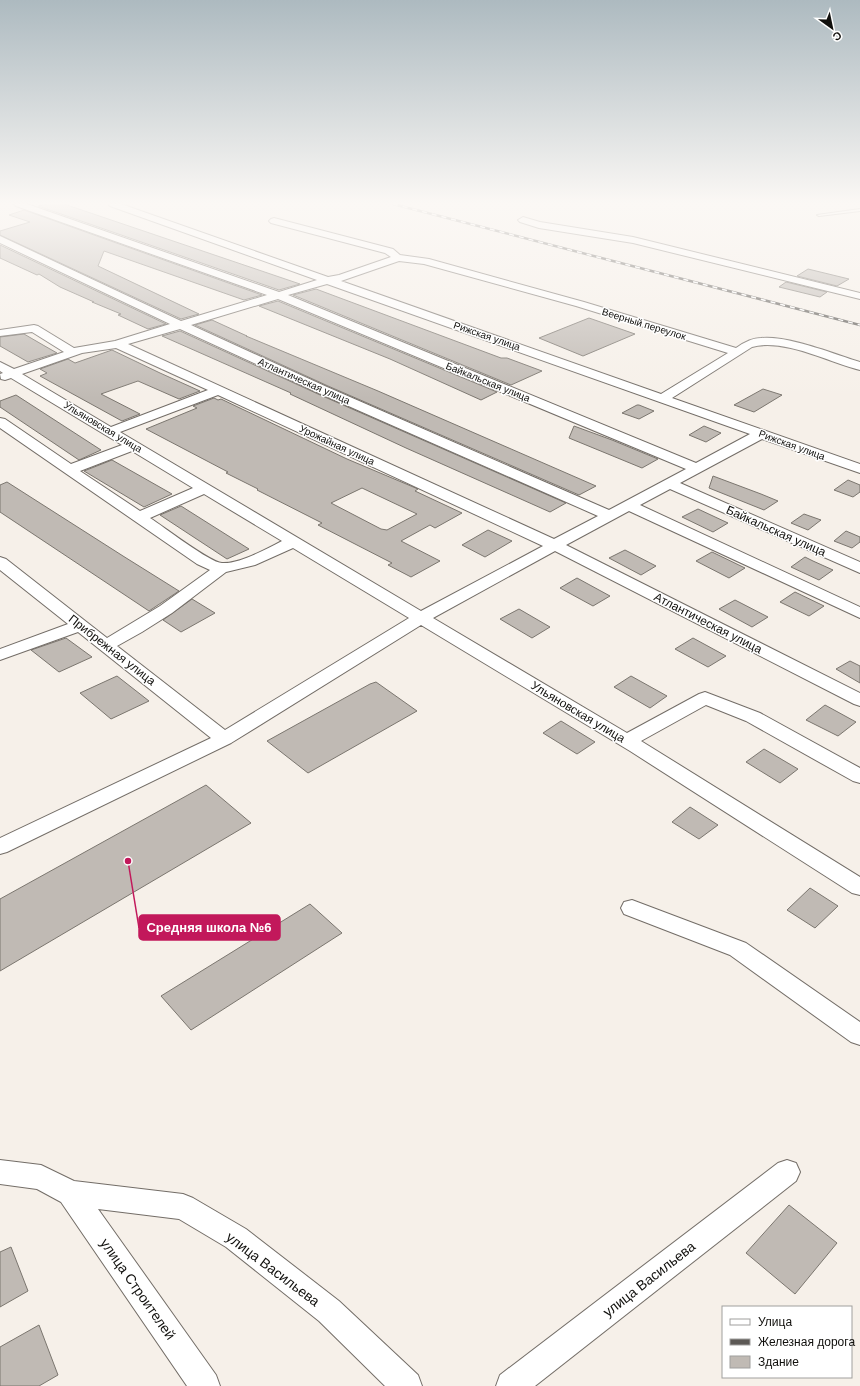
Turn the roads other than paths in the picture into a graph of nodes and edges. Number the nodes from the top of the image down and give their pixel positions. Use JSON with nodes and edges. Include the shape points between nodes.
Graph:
{"nodes":[{"id":1,"x":63,"y":269,"type":"edge"},
{"id":2,"x":203,"y":269,"type":"edge"},
{"id":3,"x":296,"y":269,"type":"edge"},
{"id":4,"x":368,"y":269,"type":"edge"},
{"id":5,"x":453,"y":269,"type":"edge"},
{"id":6,"x":749,"y":269,"type":"edge"},
{"id":7,"x":328,"y":280,"type":"junction"},
{"id":8,"x":278,"y":295,"type":"junction"},
{"id":9,"x":860,"y":296,"type":"edge"},
{"id":10,"x":179,"y":324,"type":"junction"},
{"id":11,"x":0,"y":333,"type":"edge"},
{"id":12,"x":117,"y":344,"type":"junction"},
{"id":13,"x":74,"y":352,"type":"junction"},
{"id":14,"x":738,"y":352,"type":"junction"},
{"id":15,"x":860,"y":366,"type":"edge"},
{"id":16,"x":4,"y":372,"type":"edge"},
{"id":17,"x":218,"y":391,"type":"junction"},
{"id":18,"x":663,"y":398,"type":"junction"},
{"id":19,"x":0,"y":422,"type":"edge"},
{"id":20,"x":111,"y":431,"type":"junction"},
{"id":21,"x":762,"y":434,"type":"junction"},
{"id":22,"x":134,"y":445,"type":"junction"},
{"id":23,"x":698,"y":469,"type":"junction"},
{"id":24,"x":860,"y":469,"type":"edge"},
{"id":25,"x":69,"y":470,"type":"junction"},
{"id":26,"x":670,"y":484,"type":"junction"},
{"id":27,"x":205,"y":488,"type":"junction"},
{"id":28,"x":629,"y":506,"type":"junction"},
{"id":29,"x":611,"y":516,"type":"junction"},
{"id":30,"x":139,"y":517,"type":"junction"},
{"id":31,"x":294,"y":542,"type":"junction"},
{"id":32,"x":556,"y":546,"type":"junction"},
{"id":33,"x":0,"y":562,"type":"edge"},
{"id":34,"x":222,"y":568,"type":"junction"},
{"id":35,"x":860,"y":568,"type":"edge"},
{"id":36,"x":860,"y":613,"type":"edge"},
{"id":37,"x":420,"y":618,"type":"junction"},
{"id":38,"x":80,"y":625,"type":"junction"},
{"id":39,"x":105,"y":645,"type":"junction"},
{"id":40,"x":0,"y":655,"type":"edge"},
{"id":41,"x":860,"y":700,"type":"edge"},
{"id":42,"x":224,"y":739,"type":"junction"},
{"id":43,"x":627,"y":741,"type":"junction"},
{"id":44,"x":860,"y":776,"type":"edge"},
{"id":45,"x":0,"y":847,"type":"edge"},
{"id":46,"x":860,"y":887,"type":"edge"},
{"id":47,"x":632,"y":908,"type":"dead end"},
{"id":48,"x":860,"y":1035,"type":"edge"},
{"id":49,"x":0,"y":1172,"type":"edge"},
{"id":50,"x":786,"y":1172,"type":"dead end"},
{"id":51,"x":71,"y":1193,"type":"junction"},
{"id":52,"x":205,"y":1386,"type":"edge"},
{"id":53,"x":407,"y":1386,"type":"edge"},
{"id":54,"x":511,"y":1386,"type":"edge"}],
"edges":[{"from":1,"to":10,"type":"street","name":"Атлантическая улица"},
{"from":2,"to":8,"type":"street","name":"Байкальская улица"},
{"from":3,"to":7,"type":"street","name":"Рижская улица"},
{"from":4,"to":7,"type":"street"},
{"from":5,"to":14,"type":"street","name":"Веерный переулок"},
{"from":6,"to":9,"type":"street"},
{"from":7,"to":8,"type":"street"},
{"from":7,"to":18,"type":"street","name":"Рижская улица"},
{"from":8,"to":10,"type":"street"},
{"from":8,"to":23,"type":"street","name":"Байкальская улица"},
{"from":10,"to":12,"type":"street"},
{"from":10,"to":29,"type":"street","name":"Атлантическая улица"},
{"from":11,"to":13,"type":"street","via":[[34,328]]},
{"from":12,"to":13,"type":"street"},
{"from":12,"to":17,"type":"street","name":"Урожайная улица"},
{"from":13,"to":16,"type":"street"},
{"from":14,"to":15,"type":"street","via":[[748,345],[762,341],[779,342]]},
{"from":14,"to":18,"type":"street"},
{"from":16,"to":20,"type":"street","name":"Ульяновская улица"},
{"from":17,"to":20,"type":"street"},
{"from":17,"to":32,"type":"street","name":"Урожайная улица"},
{"from":18,"to":21,"type":"street","name":"Рижская улица"},
{"from":19,"to":25,"type":"street"},
{"from":20,"to":22,"type":"street","name":"Ульяновская улица"},
{"from":21,"to":23,"type":"street"},
{"from":21,"to":24,"type":"street","name":"Рижская улица"},
{"from":22,"to":25,"type":"street"},
{"from":22,"to":27,"type":"street","name":"Ульяновская улица"},
{"from":23,"to":26,"type":"street"},
{"from":25,"to":30,"type":"street"},
{"from":26,"to":28,"type":"street"},
{"from":26,"to":35,"type":"street","name":"Байкальская улица"},
{"from":27,"to":30,"type":"street"},
{"from":27,"to":31,"type":"street","name":"Ульяновская улица"},
{"from":28,"to":29,"type":"street"},
{"from":28,"to":36,"type":"street"},
{"from":29,"to":32,"type":"street"},
{"from":30,"to":34,"type":"street","via":[[203,562]]},
{"from":31,"to":34,"type":"street","via":[[234,566]]},
{"from":31,"to":37,"type":"street","name":"Ульяновская улица"},
{"from":32,"to":37,"type":"street"},
{"from":32,"to":41,"type":"street","name":"Атлантическая улица"},
{"from":33,"to":38,"type":"street","name":"Прибрежная улица"},
{"from":34,"to":39,"type":"street","via":[[151,621]]},
{"from":37,"to":42,"type":"street"},
{"from":37,"to":43,"type":"street","name":"Ульяновская улица"},
{"from":38,"to":39,"type":"street","name":"Прибрежная улица"},
{"from":38,"to":40,"type":"street"},
{"from":39,"to":42,"type":"street","name":"Прибрежная улица"},
{"from":42,"to":45,"type":"street"},
{"from":43,"to":44,"type":"street","via":[[705,698],[753,717]]},
{"from":43,"to":46,"type":"street","name":"Ульяновская улица"},
{"from":47,"to":48,"type":"street","via":[[738,948]]},
{"from":49,"to":51,"type":"street","name":"улица Васильева","via":[[41,1178]]},
{"from":50,"to":54,"type":"street","name":"улица Васильева"},
{"from":51,"to":52,"type":"street","name":"улица Строителей"},
{"from":51,"to":53,"type":"street","name":"улица Васильева","via":[[183,1207],[236,1238],[329,1312]]}]}
